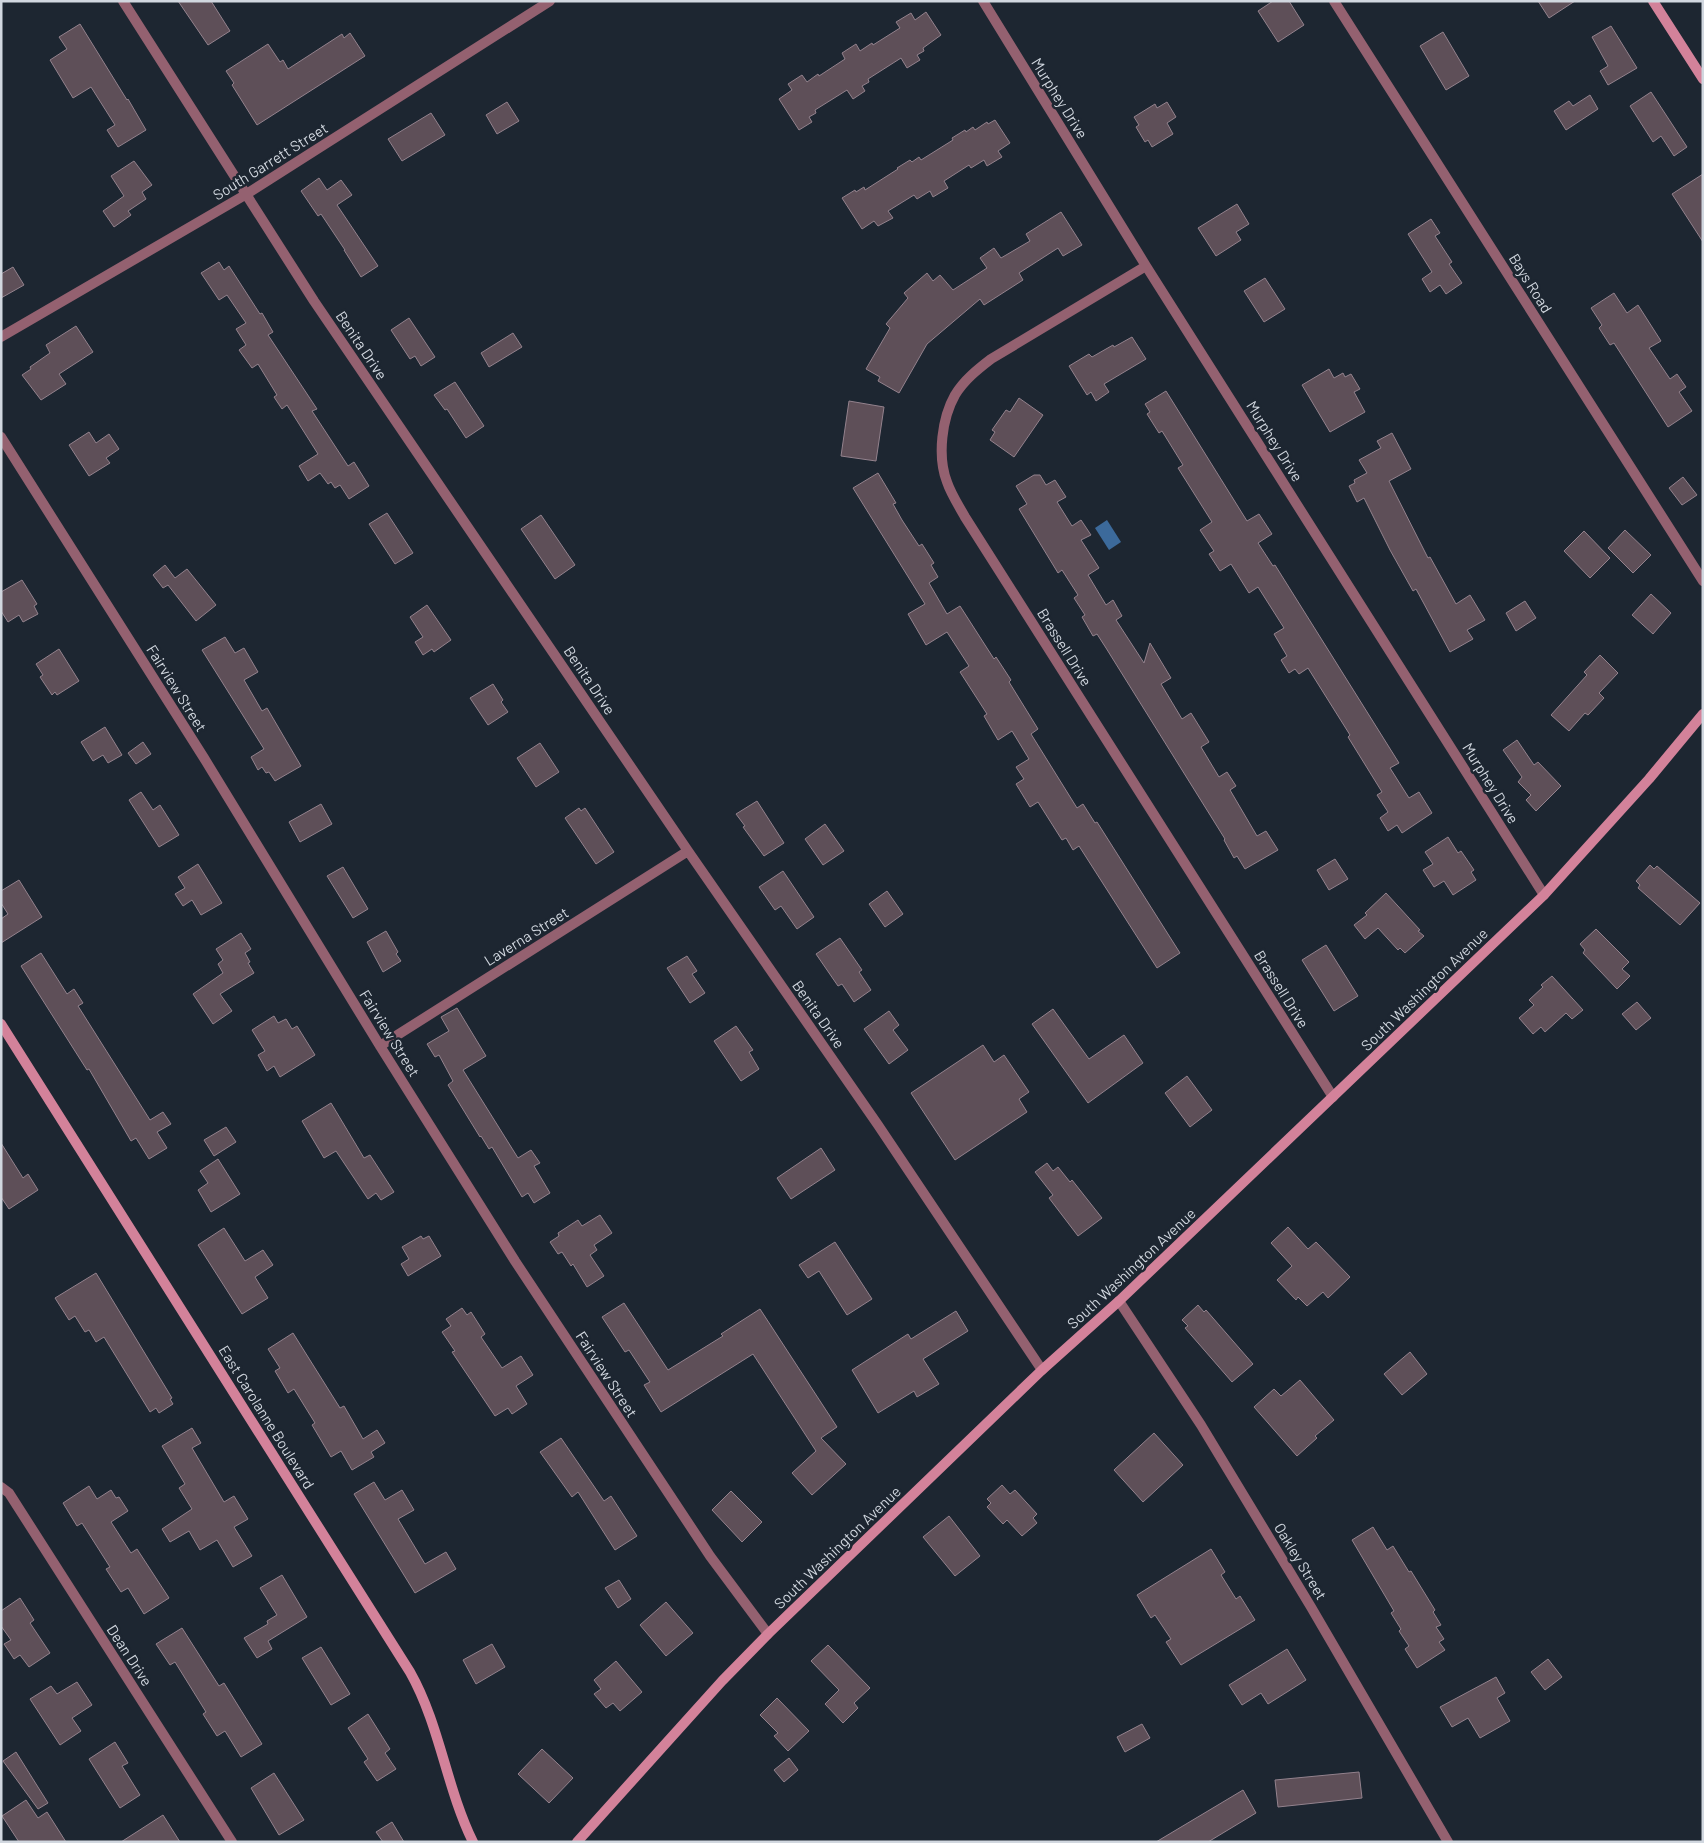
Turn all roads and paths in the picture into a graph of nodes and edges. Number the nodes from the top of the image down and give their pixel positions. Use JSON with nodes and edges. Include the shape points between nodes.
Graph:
{"nodes":[{"id":1,"x":123,"y":1,"type":"edge"},
{"id":2,"x":550,"y":1,"type":"edge"},
{"id":3,"x":983,"y":1,"type":"edge"},
{"id":4,"x":1334,"y":1,"type":"edge"},
{"id":5,"x":1653,"y":1,"type":"edge"},
{"id":6,"x":1703,"y":79,"type":"edge"},
{"id":7,"x":245,"y":195,"type":"junction"},
{"id":8,"x":1146,"y":266,"type":"junction"},
{"id":9,"x":1,"y":338,"type":"edge"},
{"id":10,"x":1,"y":437,"type":"edge"},
{"id":11,"x":1703,"y":581,"type":"edge"},
{"id":12,"x":1703,"y":714,"type":"edge"},
{"id":13,"x":688,"y":851,"type":"junction"},
{"id":14,"x":1544,"y":895,"type":"junction"},
{"id":15,"x":1,"y":1024,"type":"edge"},
{"id":16,"x":380,"y":1046,"type":"junction"},
{"id":17,"x":1333,"y":1097,"type":"junction"},
{"id":18,"x":1119,"y":1300,"type":"junction"},
{"id":19,"x":1042,"y":1370,"type":"junction"},
{"id":20,"x":1,"y":1487,"type":"edge"},
{"id":21,"x":768,"y":1634,"type":"junction"},
{"id":22,"x":232,"y":1842,"type":"edge"},
{"id":23,"x":473,"y":1842,"type":"edge"},
{"id":24,"x":577,"y":1842,"type":"edge"},
{"id":25,"x":1448,"y":1842,"type":"edge"}],
"edges":[{"from":1,"to":7,"type":"street","name":"Benita Drive"},
{"from":2,"to":7,"type":"street","name":"South Garrett Street"},
{"from":3,"to":8,"type":"street","name":"Murphey Drive"},
{"from":4,"to":11,"type":"street","name":"Bays Road"},
{"from":5,"to":6,"type":"street"},
{"from":7,"to":9,"type":"street","name":"South Garrett Street"},
{"from":7,"to":13,"type":"street","name":"Benita Drive"},
{"from":8,"to":14,"type":"street","name":"Murphey Drive"},
{"from":8,"to":17,"type":"street","name":"Brassell Drive","via":[[991,359],[964,382],[955,395],[944,428],[945,474],[965,516]]},
{"from":10,"to":16,"type":"street","name":"Fairview Street","via":[[204,758]]},
{"from":12,"to":14,"type":"street","name":"South Washington Avenue"},
{"from":13,"to":16,"type":"street","name":"Laverna Street"},
{"from":13,"to":19,"type":"street","name":"Benita Drive"},
{"from":14,"to":17,"type":"street","name":"South Washington Avenue"},
{"from":15,"to":23,"type":"street","name":"East Carolanne Boulevard","via":[[417,1684],[430,1713],[455,1801]]},
{"from":16,"to":21,"type":"street","name":"Fairview Street","via":[[515,1261],[656,1476]]},
{"from":17,"to":18,"type":"street","name":"South Washington Avenue"},
{"from":18,"to":19,"type":"street","name":"South Washington Avenue"},
{"from":18,"to":25,"type":"street","name":"Oakley Street","via":[[1206,1433]]},
{"from":19,"to":21,"type":"street","name":"South Washington Avenue"},
{"from":20,"to":22,"type":"street","name":"Dean Drive","via":[[8,1493]]},
{"from":21,"to":24,"type":"street","name":"South Washington Avenue"}]}
